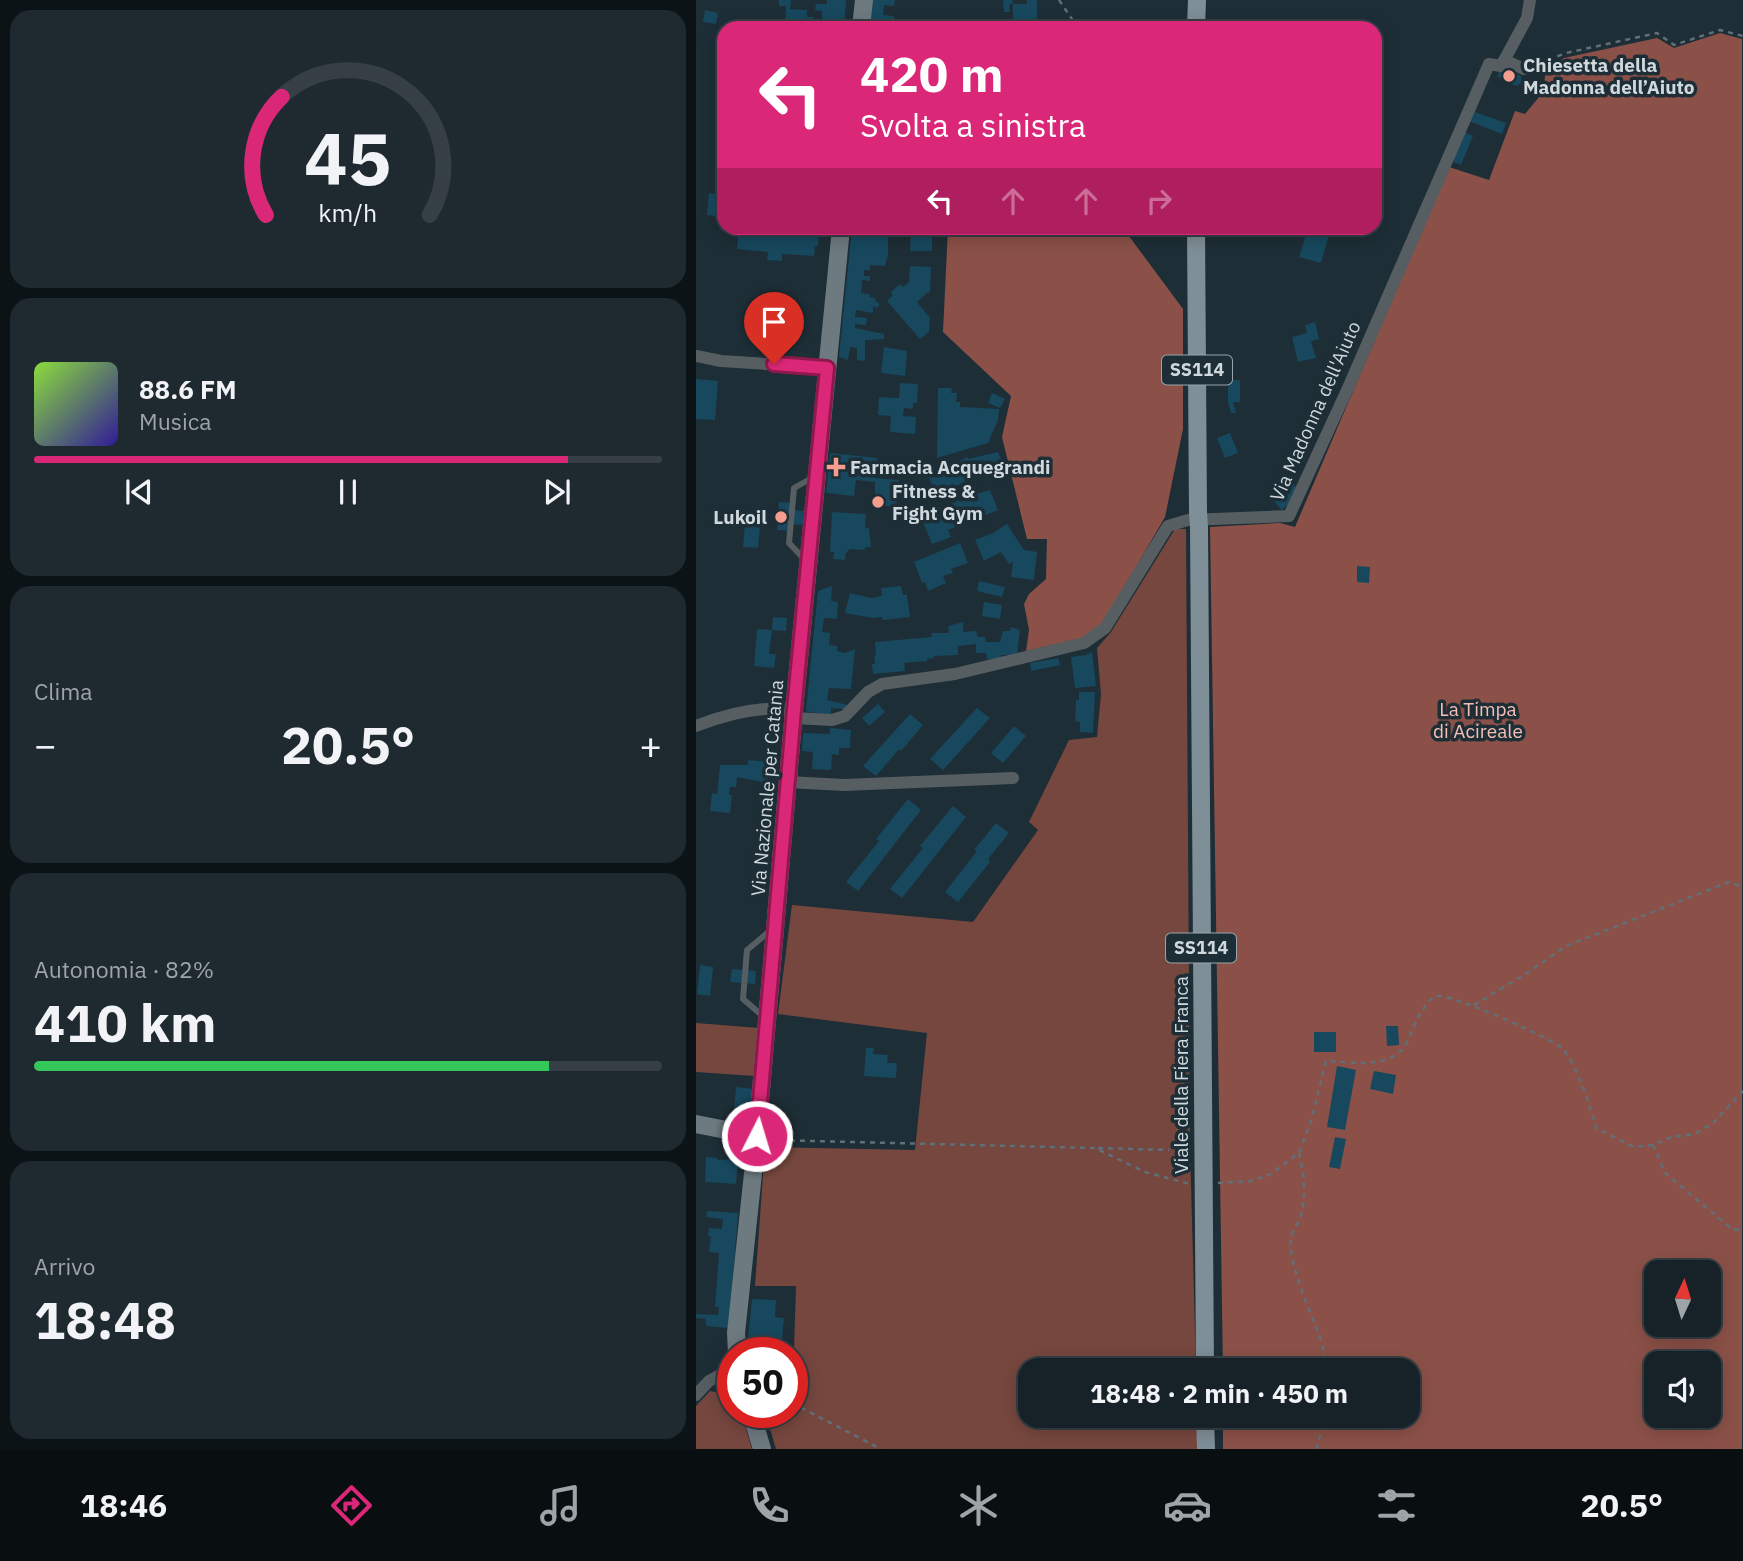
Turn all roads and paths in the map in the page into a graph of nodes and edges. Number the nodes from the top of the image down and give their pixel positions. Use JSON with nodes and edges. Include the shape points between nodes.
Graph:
{"nodes":[{"id":1,"x":863,"y":0,"type":"edge"},
{"id":2,"x":1059,"y":0,"type":"edge"},
{"id":3,"x":1197,"y":0,"type":"edge"},
{"id":4,"x":1530,"y":0,"type":"edge"},
{"id":5,"x":862,"y":21,"type":"edge"},
{"id":6,"x":1073,"y":21,"type":"edge"},
{"id":7,"x":1196,"y":21,"type":"edge"},
{"id":8,"x":1742,"y":36,"type":"edge"},
{"id":9,"x":1504,"y":60,"type":"junction"},
{"id":10,"x":1538,"y":64,"type":"joint"},
{"id":11,"x":840,"y":235,"type":"edge"},
{"id":12,"x":1196,"y":235,"type":"edge"},
{"id":13,"x":696,"y":356,"type":"edge"},
{"id":14,"x":827,"y":368,"type":"junction"},
{"id":15,"x":794,"y":714,"type":"junction"},
{"id":16,"x":696,"y":726,"type":"edge"},
{"id":17,"x":1013,"y":778,"type":"dead end"},
{"id":18,"x":788,"y":782,"type":"junction"},
{"id":19,"x":1742,"y":887,"type":"edge"},
{"id":20,"x":775,"y":927,"type":"junction"},
{"id":21,"x":1474,"y":1006,"type":"junction"},
{"id":22,"x":768,"y":1020,"type":"junction"},
{"id":23,"x":1742,"y":1091,"type":"edge"},
{"id":24,"x":696,"y":1124,"type":"edge"},
{"id":25,"x":757,"y":1138,"type":"junction"},
{"id":26,"x":1653,"y":1145,"type":"junction"},
{"id":27,"x":1095,"y":1148,"type":"junction"},
{"id":28,"x":1168,"y":1150,"type":"dead end"},
{"id":29,"x":1299,"y":1153,"type":"junction"},
{"id":30,"x":1215,"y":1183,"type":"dead end"},
{"id":31,"x":1190,"y":1184,"type":"dead end"},
{"id":32,"x":1742,"y":1230,"type":"edge"},
{"id":33,"x":736,"y":1337,"type":"edge"},
{"id":34,"x":1205,"y":1358,"type":"edge"},
{"id":35,"x":1324,"y":1358,"type":"edge"},
{"id":36,"x":717,"y":1377,"type":"edge"},
{"id":37,"x":696,"y":1395,"type":"edge"},
{"id":38,"x":808,"y":1411,"type":"edge"},
{"id":39,"x":756,"y":1428,"type":"edge"},
{"id":40,"x":1205,"y":1428,"type":"edge"},
{"id":41,"x":1324,"y":1428,"type":"edge"},
{"id":42,"x":762,"y":1449,"type":"edge"},
{"id":43,"x":881,"y":1449,"type":"edge"},
{"id":44,"x":1206,"y":1449,"type":"edge"},
{"id":45,"x":1317,"y":1449,"type":"edge"}],
"edges":[{"from":1,"to":5,"type":"main road"},
{"from":2,"to":6,"type":"path"},
{"from":3,"to":7,"type":"main road"},
{"from":4,"to":9,"type":"street","name":"Via Madonna dell'Aiuto","via":[[1527,18]]},
{"from":8,"to":10,"type":"path","via":[[1720,30],[1674,45],[1657,33],[1566,52]]},
{"from":9,"to":10,"type":"street","via":[[1524,69]]},
{"from":9,"to":15,"type":"street","name":"Via Madonna dell'Aiuto","via":[[1501,66],[1489,64],[1289,516],[1188,520],[1168,526],[1106,628],[1084,643],[955,674],[882,684],[845,716],[832,720]]},
{"from":11,"to":14,"type":"main road","name":"Via Nazionale per Catania"},
{"from":12,"to":34,"type":"main road","name":"Viale della Fiera Franca","number":"SS114"},
{"from":13,"to":14,"type":"street"},
{"from":14,"to":15,"type":"main road","name":"Via Nazionale per Catania"},
{"from":15,"to":16,"type":"street","via":[[754,710]]},
{"from":15,"to":18,"type":"main road","name":"Via Nazionale per Catania"},
{"from":17,"to":18,"type":"street","via":[[844,785]]},
{"from":18,"to":20,"type":"main road","name":"Via Nazionale per Catania"},
{"from":19,"to":21,"type":"path","via":[[1729,882],[1575,942]]},
{"from":20,"to":22,"type":"main road","name":"Via Nazionale per Catania"},
{"from":20,"to":22,"type":"lane","via":[[747,950],[743,999]]},
{"from":21,"to":26,"type":"path","via":[[1562,1048],[1596,1128],[1634,1147]]},
{"from":21,"to":29,"type":"path","via":[[1442,994],[1433,997],[1399,1052],[1372,1062],[1326,1061],[1316,1108]]},
{"from":22,"to":25,"type":"main road","name":"Via Nazionale per Catania"},
{"from":23,"to":26,"type":"path","via":[[1713,1123],[1695,1134]]},
{"from":24,"to":25,"type":"main road"},
{"from":25,"to":27,"type":"path"},
{"from":25,"to":33,"type":"main road","name":"Via Nazionale per Catania"},
{"from":26,"to":32,"type":"path","via":[[1665,1173],[1732,1228]]},
{"from":27,"to":28,"type":"path"},
{"from":27,"to":31,"type":"path","via":[[1145,1172]]},
{"from":29,"to":30,"type":"path","via":[[1271,1174],[1250,1181]]},
{"from":29,"to":35,"type":"path","via":[[1303,1200],[1291,1238],[1293,1255]]},
{"from":36,"to":37,"type":"street"},
{"from":38,"to":43,"type":"path"},
{"from":39,"to":42,"type":"main road"},
{"from":40,"to":44,"type":"main road"},
{"from":41,"to":45,"type":"path"}]}
